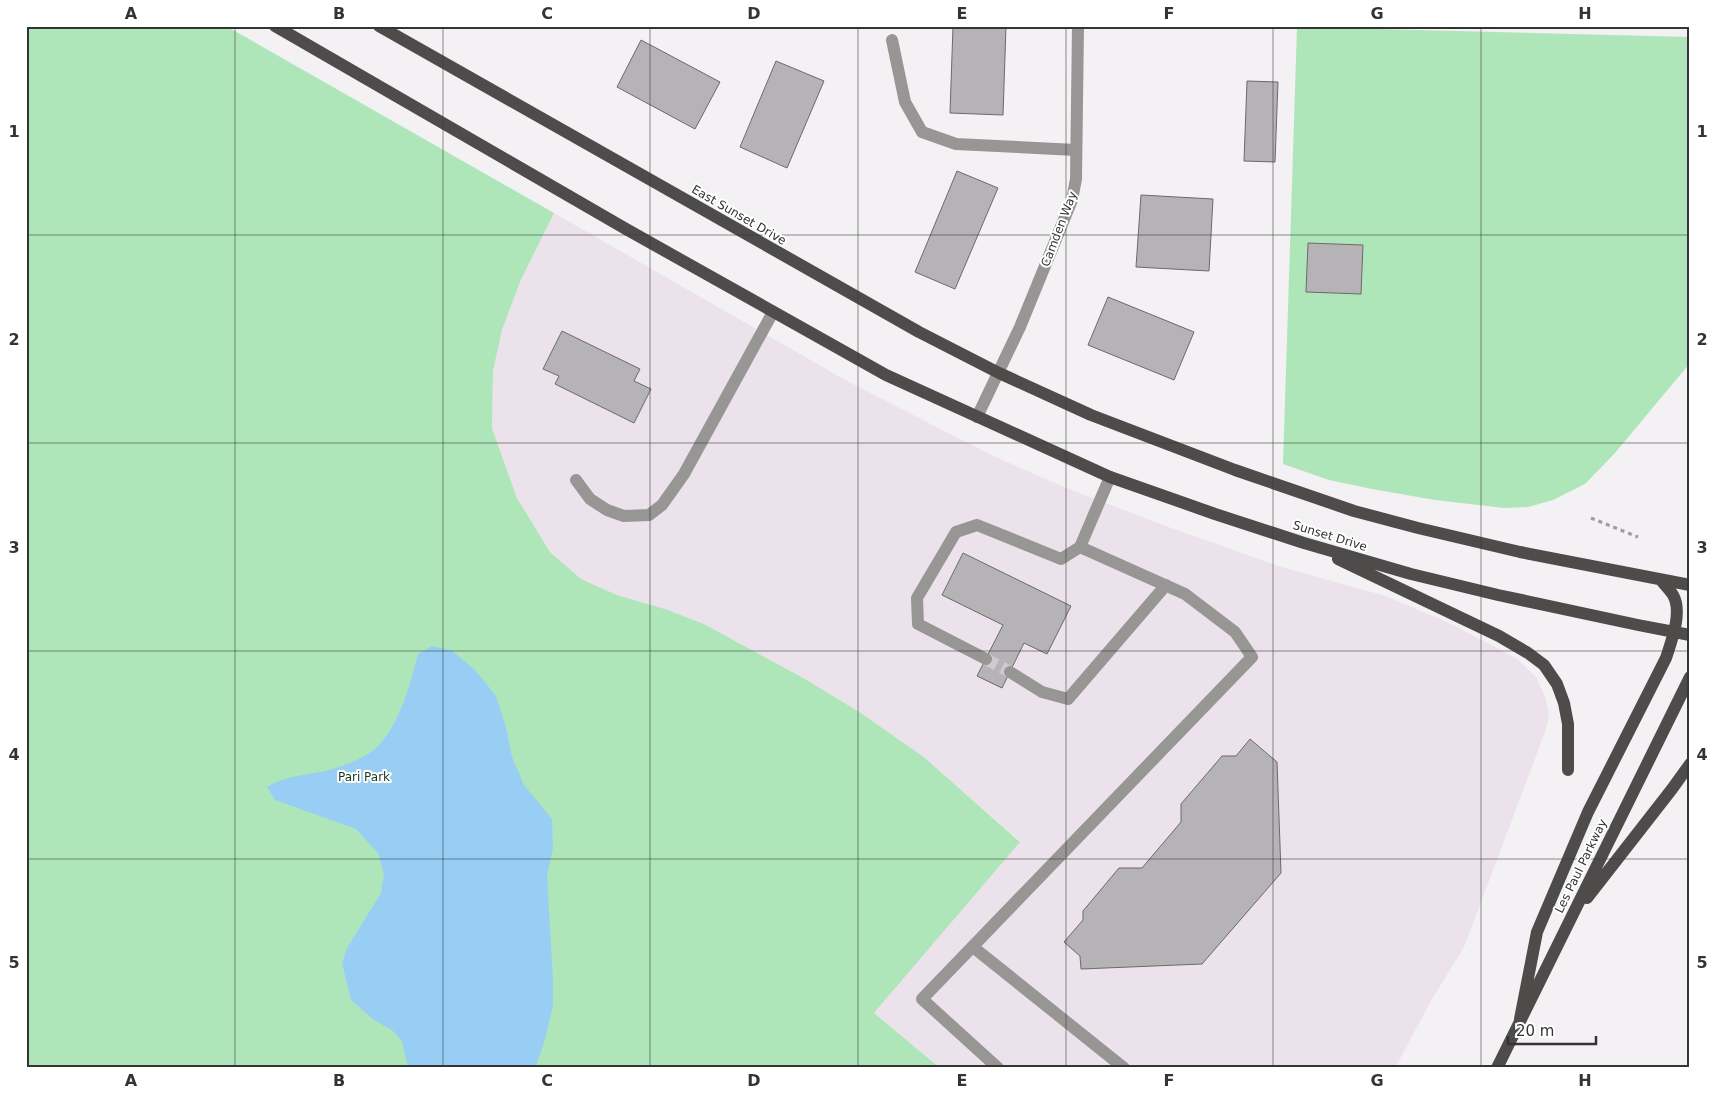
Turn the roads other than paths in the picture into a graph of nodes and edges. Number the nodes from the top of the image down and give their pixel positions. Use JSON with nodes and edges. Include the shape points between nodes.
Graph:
{"nodes":[{"id":1,"x":275,"y":26,"type":"edge"},
{"id":2,"x":379,"y":26,"type":"edge"},
{"id":3,"x":1078,"y":26,"type":"edge"},
{"id":4,"x":892,"y":40,"type":"dead end"},
{"id":5,"x":1076,"y":150,"type":"junction"},
{"id":6,"x":773,"y":312,"type":"junction"},
{"id":7,"x":999,"y":373,"type":"junction"},
{"id":8,"x":977,"y":417,"type":"junction"},
{"id":9,"x":1110,"y":477,"type":"junction"},
{"id":10,"x":576,"y":480,"type":"dead end"},
{"id":11,"x":1304,"y":543,"type":"junction"},
{"id":12,"x":1080,"y":547,"type":"junction"},
{"id":13,"x":1660,"y":579,"type":"junction"},
{"id":14,"x":1166,"y":585,"type":"junction"},
{"id":15,"x":1690,"y":585,"type":"edge"},
{"id":16,"x":1674,"y":632,"type":"junction"},
{"id":17,"x":1690,"y":635,"type":"edge"},
{"id":18,"x":986,"y":659,"type":"tunnel mouth"},
{"id":19,"x":1010,"y":672,"type":"tunnel mouth"},
{"id":20,"x":1690,"y":678,"type":"edge"},
{"id":21,"x":1690,"y":764,"type":"edge"},
{"id":22,"x":1568,"y":770,"type":"dead end"},
{"id":23,"x":1570,"y":920,"type":"junction"},
{"id":24,"x":972,"y":947,"type":"junction"},
{"id":25,"x":1520,"y":1020,"type":"junction"},
{"id":26,"x":998,"y":1068,"type":"edge"},
{"id":27,"x":1124,"y":1068,"type":"edge"},
{"id":28,"x":1497,"y":1068,"type":"edge"}],
"edges":[{"from":1,"to":6,"type":"main road"},
{"from":2,"to":7,"type":"main road","name":"East Sunset Drive","via":[[833,285]]},
{"from":3,"to":5,"type":"street","name":"Camden Way"},
{"from":4,"to":5,"type":"street","via":[[905,102],[922,132],[956,144]]},
{"from":5,"to":7,"type":"street","name":"Camden Way","via":[[1072,200]]},
{"from":6,"to":8,"type":"main road","via":[[886,375]]},
{"from":6,"to":10,"type":"street","via":[[684,474],[662,505],[650,515],[624,516],[606,510],[590,499]]},
{"from":7,"to":8,"type":"street","name":"Camden Way"},
{"from":7,"to":13,"type":"main road","name":"East Sunset Drive","via":[[1091,415],[1354,511],[1520,552]]},
{"from":8,"to":9,"type":"main road","name":"Sunset Drive"},
{"from":9,"to":11,"type":"main road","name":"Sunset Drive"},
{"from":9,"to":12,"type":"street"},
{"from":11,"to":16,"type":"main road","name":"Sunset Drive","via":[[1498,595]]},
{"from":11,"to":22,"type":"main road","via":[[1499,636],[1544,664],[1564,703],[1568,724]]},
{"from":12,"to":14,"type":"street"},
{"from":12,"to":18,"type":"street","via":[[1061,559],[977,525],[956,532],[917,598],[918,624]]},
{"from":13,"to":15,"type":"main road"},
{"from":13,"to":16,"type":"main road","via":[[1674,596]]},
{"from":14,"to":19,"type":"street","via":[[1068,699],[1042,692]]},
{"from":14,"to":24,"type":"street","via":[[1186,594],[1235,632],[1252,656]]},
{"from":16,"to":17,"type":"main road","name":"Sunset Drive"},
{"from":16,"to":25,"type":"main road","via":[[1666,658],[1588,812],[1537,932]]},
{"from":20,"to":23,"type":"main road","name":"Les Paul Parkway"},
{"from":21,"to":23,"type":"main road"},
{"from":23,"to":25,"type":"main road","name":"Les Paul Parkway"},
{"from":24,"to":26,"type":"street","via":[[922,999]]},
{"from":24,"to":27,"type":"street"},
{"from":25,"to":28,"type":"main road","name":"Les Paul Parkway"}]}
